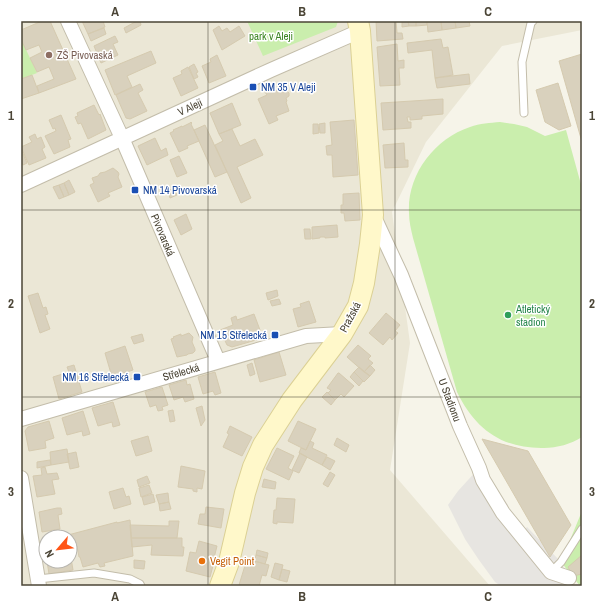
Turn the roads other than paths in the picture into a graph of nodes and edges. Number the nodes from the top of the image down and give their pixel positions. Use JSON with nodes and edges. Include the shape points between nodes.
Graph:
{"nodes":[{"id":1,"x":68,"y":21,"type":"edge"},
{"id":2,"x":533,"y":21,"type":"edge"},
{"id":3,"x":359,"y":26,"type":"edge"},
{"id":4,"x":524,"y":113,"type":"dead end"},
{"id":5,"x":122,"y":138,"type":"junction"},
{"id":6,"x":21,"y":185,"type":"edge"},
{"id":7,"x":373,"y":215,"type":"junction"},
{"id":8,"x":342,"y":334,"type":"junction"},
{"id":9,"x":218,"y":361,"type":"junction"},
{"id":10,"x":21,"y":419,"type":"edge"},
{"id":11,"x":21,"y":478,"type":"edge"},
{"id":12,"x":582,"y":529,"type":"edge"},
{"id":13,"x":229,"y":562,"type":"junction"},
{"id":14,"x":551,"y":572,"type":"junction"},
{"id":15,"x":569,"y":578,"type":"dead end"},
{"id":16,"x":38,"y":583,"type":"edge"},
{"id":17,"x":141,"y":586,"type":"edge"},
{"id":18,"x":220,"y":586,"type":"edge"},
{"id":19,"x":232,"y":586,"type":"edge"}],
"edges":[{"from":1,"to":5,"type":"street","name":"Pivovarská"},
{"from":2,"to":4,"type":"lane","via":[[522,62]]},
{"from":3,"to":5,"type":"street","name":"V Aleji","via":[[271,70]]},
{"from":3,"to":7,"type":"main road","name":"Pražská"},
{"from":5,"to":6,"type":"street","name":"V Aleji"},
{"from":5,"to":9,"type":"street","name":"Pivovarská"},
{"from":7,"to":8,"type":"main road","name":"Pražská","via":[[364,283],[358,306]]},
{"from":7,"to":14,"type":"street","name":"U Stadionu","via":[[401,275],[483,480],[503,512]]},
{"from":8,"to":9,"type":"street","name":"Střelecká","via":[[306,336]]},
{"from":8,"to":13,"type":"main road","name":"Pražská","via":[[292,400],[263,446],[245,493]]},
{"from":9,"to":10,"type":"street","name":"Střelecká"},
{"from":11,"to":16,"type":"street"},
{"from":12,"to":14,"type":"lane","via":[[561,562]]},
{"from":13,"to":18,"type":"main road","name":"Pražská"},
{"from":13,"to":19,"type":"main road","name":"Pražská"},
{"from":14,"to":15,"type":"street"},
{"from":16,"to":17,"type":"lane","via":[[94,573],[130,579]]}]}
